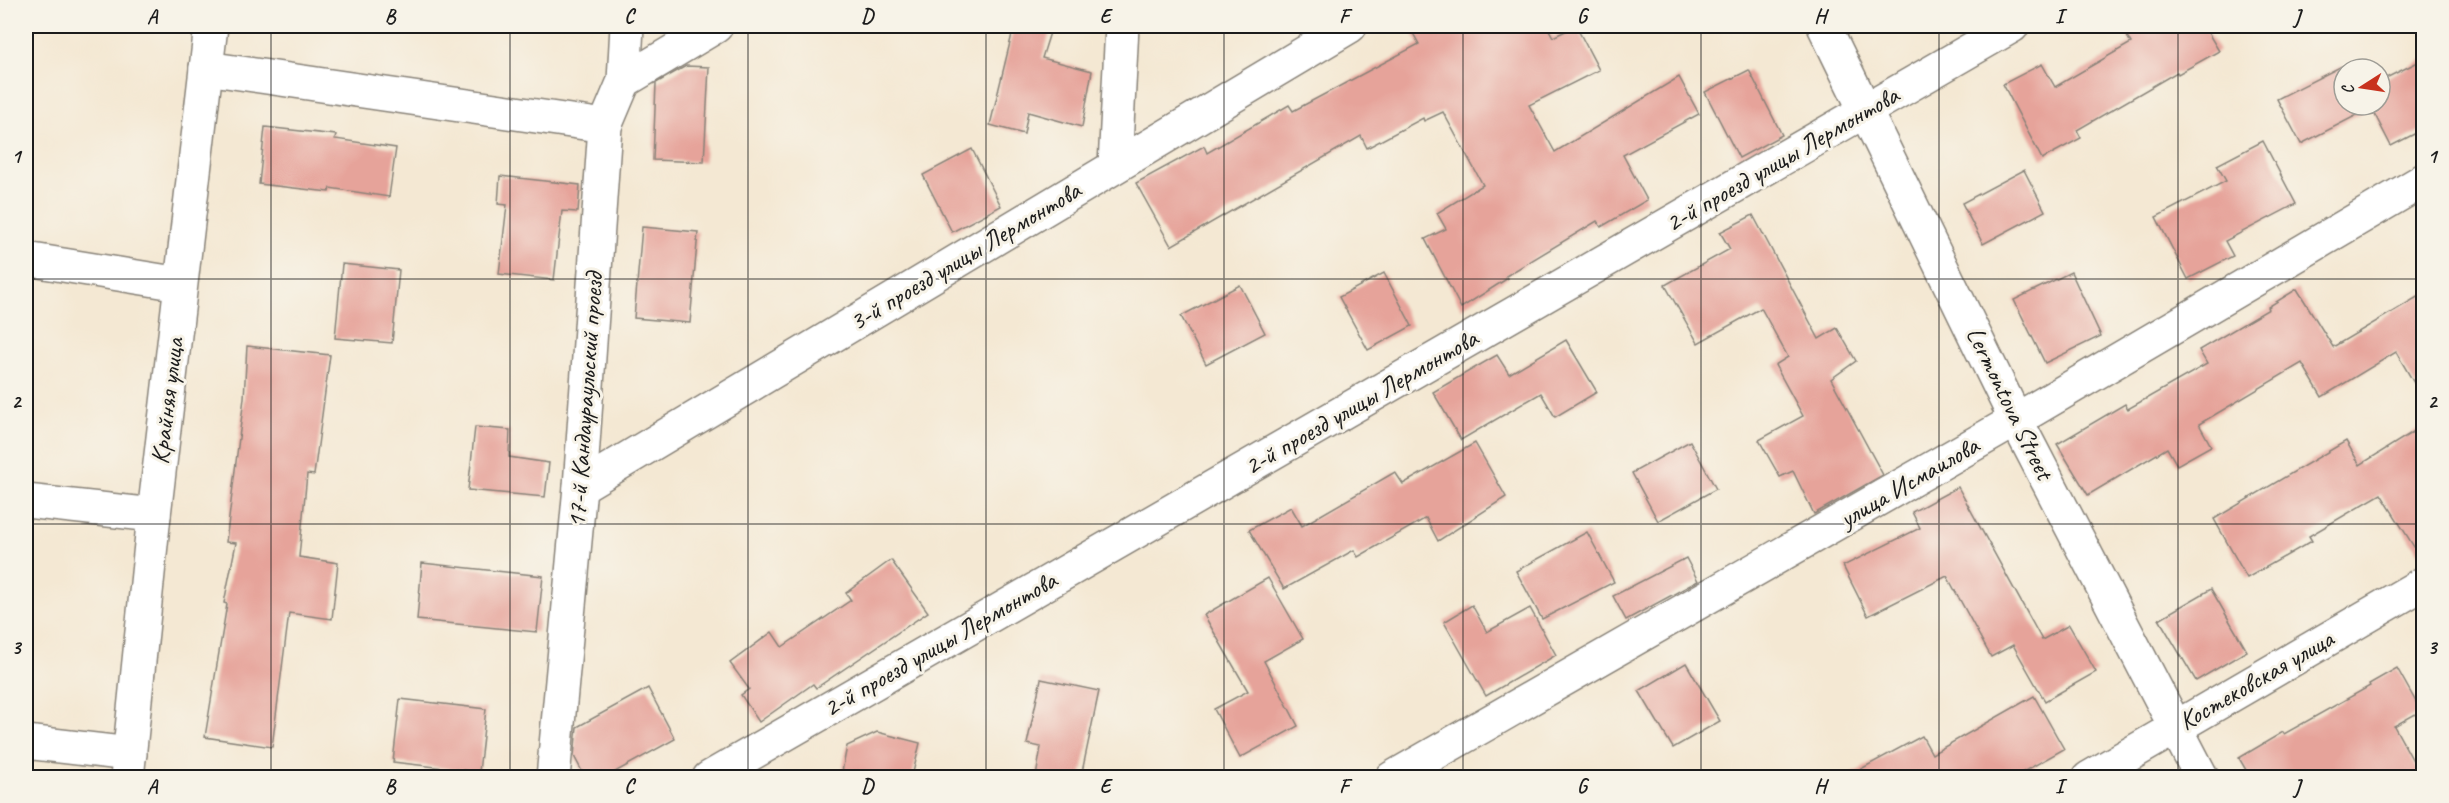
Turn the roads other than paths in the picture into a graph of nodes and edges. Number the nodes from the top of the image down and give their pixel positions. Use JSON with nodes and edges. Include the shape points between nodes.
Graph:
{"nodes":[{"id":1,"x":211,"y":26,"type":"edge"},
{"id":2,"x":627,"y":26,"type":"edge"},
{"id":3,"x":716,"y":26,"type":"edge"},
{"id":4,"x":1122,"y":26,"type":"edge"},
{"id":5,"x":1350,"y":26,"type":"edge"},
{"id":6,"x":1824,"y":26,"type":"edge"},
{"id":7,"x":2012,"y":26,"type":"edge"},
{"id":8,"x":206,"y":68,"type":"junction"},
{"id":9,"x":624,"y":81,"type":"junction"},
{"id":10,"x":1867,"y":110,"type":"junction"},
{"id":11,"x":606,"y":126,"type":"junction"},
{"id":12,"x":1115,"y":166,"type":"junction"},
{"id":13,"x":2424,"y":180,"type":"edge"},
{"id":14,"x":26,"y":259,"type":"edge"},
{"id":15,"x":180,"y":284,"type":"junction"},
{"id":16,"x":2016,"y":420,"type":"junction"},
{"id":17,"x":580,"y":487,"type":"junction"},
{"id":18,"x":26,"y":501,"type":"edge"},
{"id":19,"x":154,"y":515,"type":"junction"},
{"id":20,"x":2424,"y":583,"type":"edge"},
{"id":21,"x":2176,"y":727,"type":"junction"},
{"id":22,"x":26,"y":742,"type":"edge"},
{"id":23,"x":129,"y":766,"type":"edge"},
{"id":24,"x":553,"y":777,"type":"edge"},
{"id":25,"x":710,"y":777,"type":"edge"},
{"id":26,"x":1392,"y":777,"type":"edge"},
{"id":27,"x":2089,"y":777,"type":"edge"},
{"id":28,"x":2202,"y":777,"type":"edge"}],
"edges":[{"from":1,"to":8,"type":"street","name":"Крайняя улица"},
{"from":2,"to":9,"type":"street","name":"17-й Кандаураульский проезд"},
{"from":3,"to":9,"type":"street"},
{"from":4,"to":12,"type":"street"},
{"from":5,"to":12,"type":"street","name":"3-й проезд улицы Лермонтова"},
{"from":6,"to":10,"type":"street","name":"Lermontova Street"},
{"from":7,"to":10,"type":"street","name":"2-й проезд улицы Лермонтова"},
{"from":8,"to":11,"type":"street"},
{"from":8,"to":15,"type":"street","name":"Крайняя улица"},
{"from":9,"to":11,"type":"street","name":"17-й Кандаураульский проезд"},
{"from":10,"to":16,"type":"street","name":"Lermontova Street"},
{"from":10,"to":25,"type":"street","name":"2-й проезд улицы Лермонтова"},
{"from":11,"to":17,"type":"street","name":"17-й Кандаураульский проезд"},
{"from":12,"to":17,"type":"street","name":"3-й проезд улицы Лермонтова"},
{"from":13,"to":16,"type":"street","name":"улица Исмаилова"},
{"from":14,"to":15,"type":"street"},
{"from":15,"to":19,"type":"street","name":"Крайняя улица"},
{"from":16,"to":21,"type":"street","name":"Lermontova Street"},
{"from":16,"to":26,"type":"street","name":"улица Исмаилова"},
{"from":17,"to":24,"type":"street","name":"17-й Кандаураульский проезд"},
{"from":18,"to":19,"type":"street"},
{"from":19,"to":23,"type":"street","name":"Крайняя улица"},
{"from":20,"to":21,"type":"street","name":"Костековская улица"},
{"from":21,"to":27,"type":"street","name":"Костековская улица"},
{"from":21,"to":28,"type":"street","name":"Lermontova Street"},
{"from":22,"to":23,"type":"street"}]}
